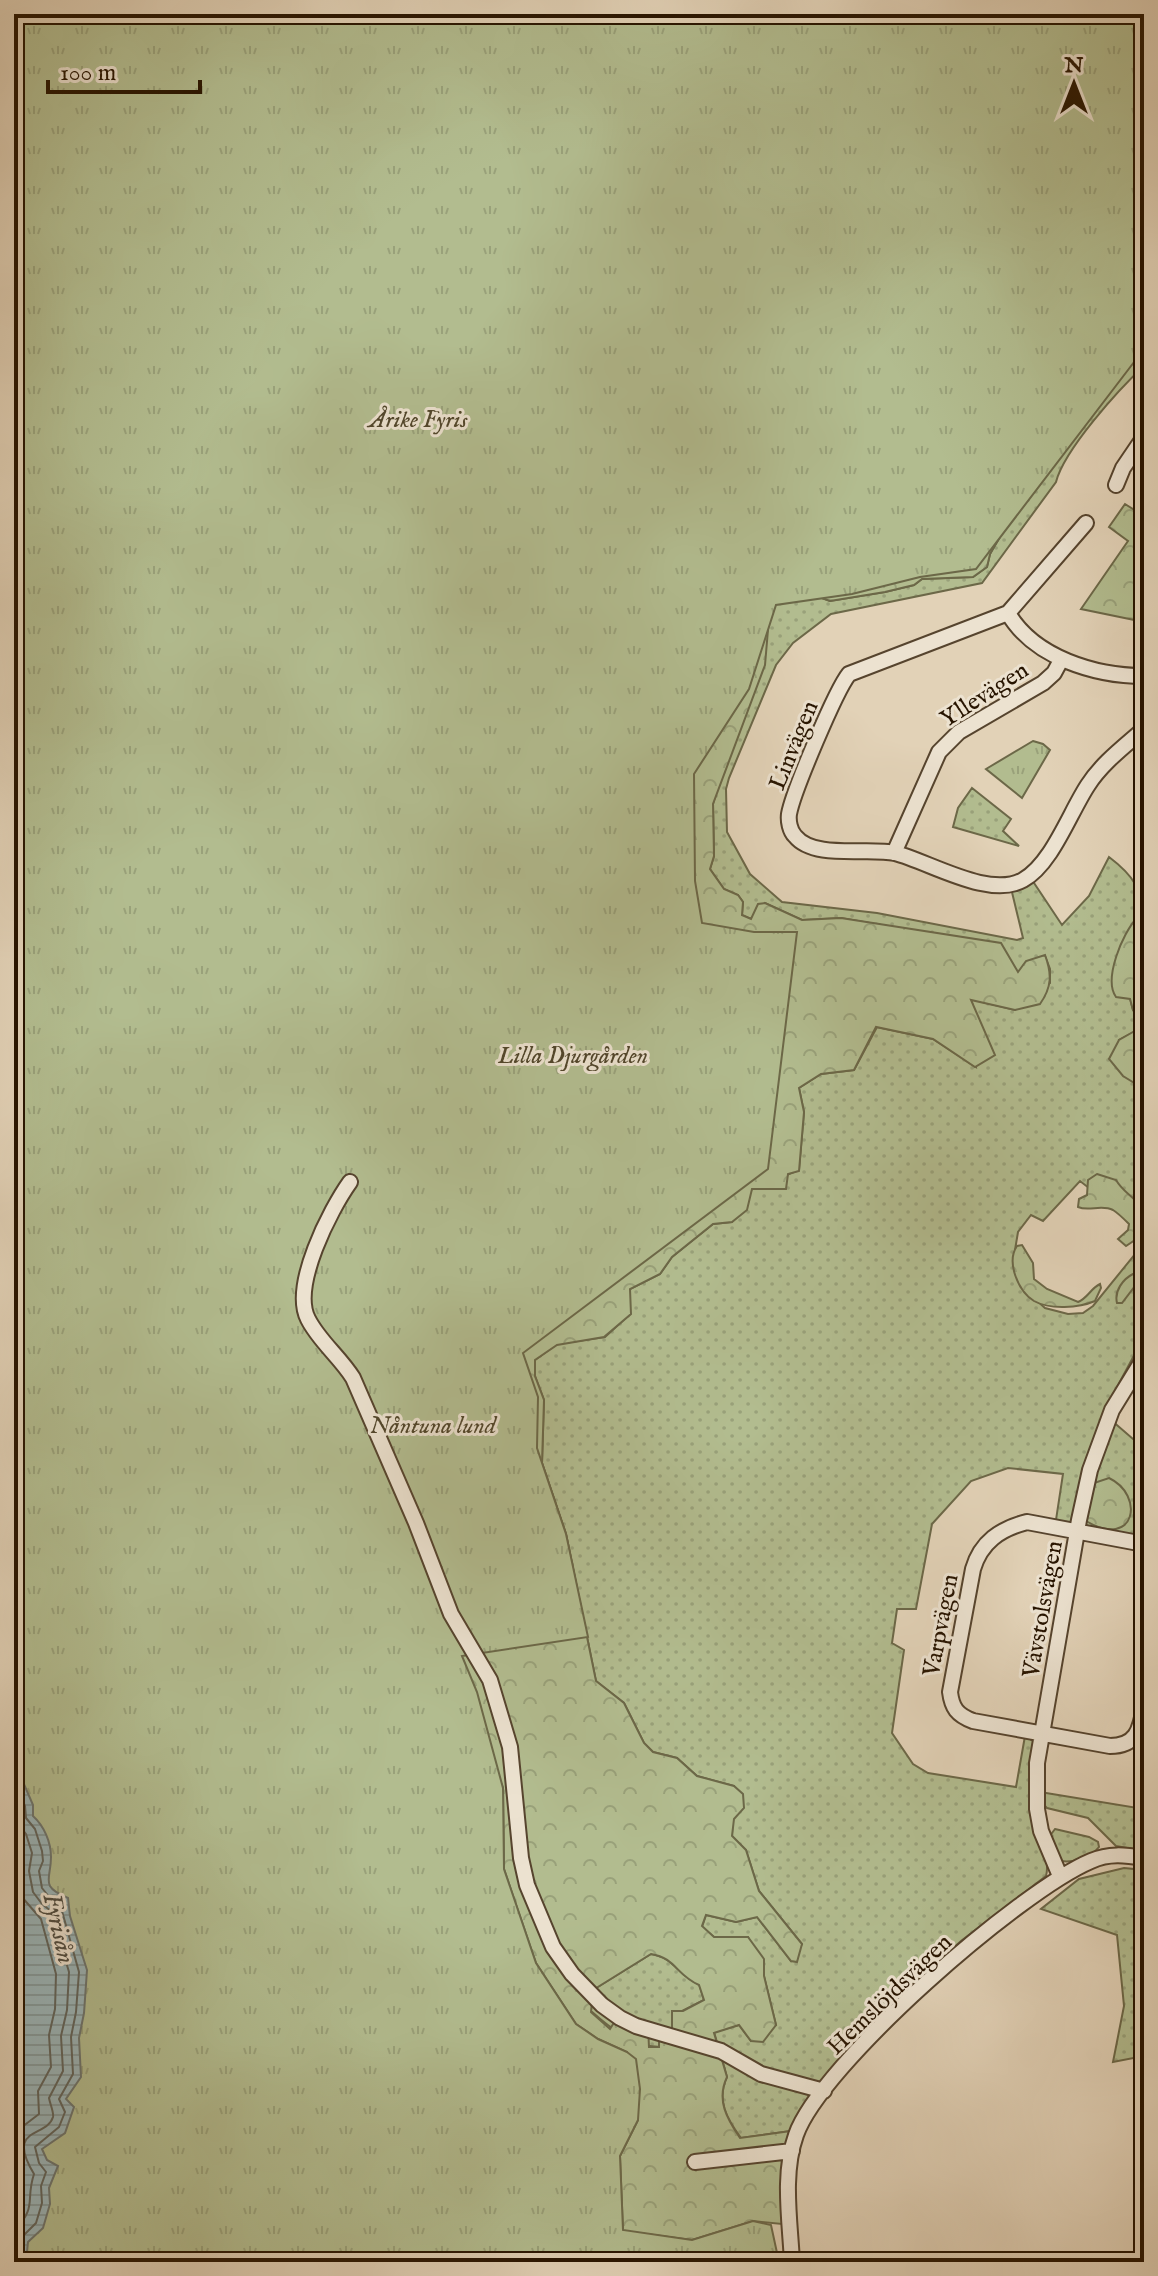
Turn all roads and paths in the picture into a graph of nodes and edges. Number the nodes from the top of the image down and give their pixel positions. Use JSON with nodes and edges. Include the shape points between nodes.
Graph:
{"nodes":[{"id":1,"x":1144,"y":437,"type":"edge"},
{"id":2,"x":1116,"y":485,"type":"dead end"},
{"id":3,"x":1086,"y":523,"type":"dead end"},
{"id":4,"x":1008,"y":613,"type":"junction"},
{"id":5,"x":1061,"y":660,"type":"junction"},
{"id":6,"x":1144,"y":676,"type":"edge"},
{"id":7,"x":1144,"y":729,"type":"edge"},
{"id":8,"x":894,"y":853,"type":"junction"},
{"id":9,"x":350,"y":1182,"type":"dead end"},
{"id":10,"x":1144,"y":1358,"type":"edge"},
{"id":11,"x":1078,"y":1531,"type":"junction"},
{"id":12,"x":1144,"y":1544,"type":"edge"},
{"id":13,"x":1144,"y":1708,"type":"edge"},
{"id":14,"x":1042,"y":1733,"type":"junction"},
{"id":15,"x":1144,"y":1858,"type":"edge"},
{"id":16,"x":1060,"y":1876,"type":"junction"},
{"id":17,"x":824,"y":2091,"type":"junction"},
{"id":18,"x":792,"y":2151,"type":"junction"},
{"id":19,"x":695,"y":2162,"type":"dead end"},
{"id":20,"x":792,"y":2262,"type":"edge"}],
"edges":[{"from":1,"to":2,"type":"street"},
{"from":3,"to":4,"type":"street","name":"Linvägen"},
{"from":4,"to":5,"type":"street","via":[[1015,625]]},
{"from":4,"to":8,"type":"street","name":"Linvägen","via":[[857,669],[843,682],[794,797],[789,822],[795,837],[815,848]]},
{"from":5,"to":6,"type":"street"},
{"from":5,"to":8,"type":"street","name":"Yllevägen","via":[[1043,683],[959,732],[939,752]]},
{"from":7,"to":8,"type":"street","name":"Linvägen","via":[[1089,783],[1045,859],[1024,880],[1007,885],[979,881]]},
{"from":9,"to":17,"type":"street","via":[[315,1245],[306,1315],[353,1378],[451,1614],[490,1680],[510,1747],[524,1871],[553,1947],[572,1974],[620,2018],[721,2051],[761,2074]]},
{"from":10,"to":11,"type":"street","name":"Vävstolsvägen","via":[[1112,1410],[1090,1470]]},
{"from":11,"to":12,"type":"street","name":"Varpvägen"},
{"from":11,"to":14,"type":"street","name":"Vävstolsvägen"},
{"from":11,"to":14,"type":"street","name":"Varpvägen","via":[[1027,1522],[1009,1526],[978,1552],[950,1692],[960,1717]]},
{"from":13,"to":14,"type":"street","name":"Varpvägen","via":[[1138,1734],[1126,1745]]},
{"from":14,"to":16,"type":"street","name":"Vävstolsvägen","via":[[1037,1809]]},
{"from":15,"to":16,"type":"street","name":"Hemslöjdsvägen","via":[[1115,1854]]},
{"from":16,"to":17,"type":"street","name":"Hemslöjdsvägen","via":[[930,1981],[855,2051]]},
{"from":17,"to":18,"type":"street","name":"Hemslöjdsvägen","via":[[803,2119]]},
{"from":18,"to":19,"type":"street"},
{"from":18,"to":20,"type":"street","name":"Hemslöjdsvägen"}]}
